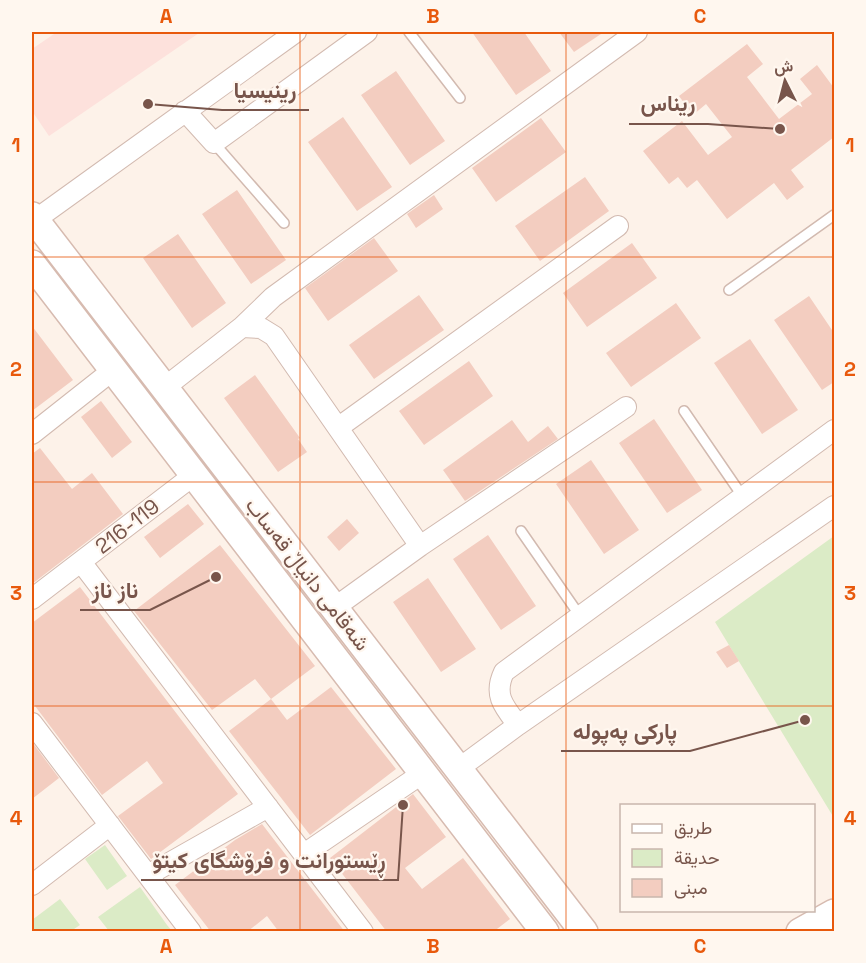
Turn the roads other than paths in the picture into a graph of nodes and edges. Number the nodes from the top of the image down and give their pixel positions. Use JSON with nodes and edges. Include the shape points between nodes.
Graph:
{"nodes":[{"id":1,"x":296,"y":32,"type":"edge"},
{"id":2,"x":367,"y":32,"type":"edge"},
{"id":3,"x":408,"y":32,"type":"edge"},
{"id":4,"x":637,"y":32,"type":"edge"},
{"id":5,"x":460,"y":98,"type":"dead end"},
{"id":6,"x":185,"y":111,"type":"junction"},
{"id":7,"x":214,"y":143,"type":"junction"},
{"id":8,"x":834,"y":215,"type":"edge"},
{"id":9,"x":33,"y":218,"type":"edge"},
{"id":10,"x":284,"y":223,"type":"dead end"},
{"id":11,"x":618,"y":226,"type":"dead end"},
{"id":12,"x":32,"y":264,"type":"edge"},
{"id":13,"x":729,"y":290,"type":"dead end"},
{"id":14,"x":242,"y":327,"type":"junction"},
{"id":15,"x":114,"y":370,"type":"junction"},
{"id":16,"x":164,"y":388,"type":"junction"},
{"id":17,"x":626,"y":407,"type":"dead end"},
{"id":18,"x":684,"y":411,"type":"dead end"},
{"id":19,"x":339,"y":427,"type":"junction"},
{"id":20,"x":834,"y":430,"type":"edge"},
{"id":21,"x":32,"y":434,"type":"edge"},
{"id":22,"x":194,"y":475,"type":"junction"},
{"id":23,"x":743,"y":497,"type":"junction"},
{"id":24,"x":834,"y":506,"type":"edge"},
{"id":25,"x":521,"y":531,"type":"dead end"},
{"id":26,"x":420,"y":546,"type":"junction"},
{"id":27,"x":81,"y":562,"type":"junction"},
{"id":28,"x":32,"y":599,"type":"edge"},
{"id":29,"x":334,"y":608,"type":"junction"},
{"id":30,"x":580,"y":616,"type":"junction"},
{"id":31,"x":32,"y":723,"type":"edge"},
{"id":32,"x":518,"y":724,"type":"junction"},
{"id":33,"x":458,"y":769,"type":"junction"},
{"id":34,"x":423,"y":772,"type":"junction"},
{"id":35,"x":268,"y":807,"type":"junction"},
{"id":36,"x":110,"y":825,"type":"junction"},
{"id":37,"x":304,"y":854,"type":"junction"},
{"id":38,"x":148,"y":875,"type":"junction"},
{"id":39,"x":543,"y":879,"type":"junction"},
{"id":40,"x":32,"y":885,"type":"edge"},
{"id":41,"x":518,"y":897,"type":"junction"},
{"id":42,"x":834,"y":913,"type":"edge"},
{"id":43,"x":191,"y":932,"type":"edge"},
{"id":44,"x":363,"y":932,"type":"edge"},
{"id":45,"x":545,"y":932,"type":"edge"},
{"id":46,"x":584,"y":932,"type":"edge"},
{"id":47,"x":800,"y":932,"type":"edge"}],
"edges":[{"from":1,"to":6,"type":"street"},
{"from":2,"to":7,"type":"street"},
{"from":3,"to":5,"type":"lane"},
{"from":4,"to":14,"type":"street","via":[[273,297]]},
{"from":6,"to":7,"type":"street"},
{"from":6,"to":9,"type":"street"},
{"from":7,"to":10,"type":"lane"},
{"from":8,"to":13,"type":"lane"},
{"from":9,"to":16,"type":"street","name":"شەقامی دانیاڵ قەساب"},
{"from":11,"to":19,"type":"street"},
{"from":12,"to":15,"type":"street","name":"شەقامی دانیاڵ قەساب"},
{"from":14,"to":16,"type":"street"},
{"from":14,"to":19,"type":"street","via":[[261,328],[274,336]]},
{"from":15,"to":21,"type":"street"},
{"from":15,"to":22,"type":"street","name":"شەقامی دانیاڵ قەساب"},
{"from":16,"to":29,"type":"street","name":"شەقامی دانیاڵ قەساب"},
{"from":17,"to":26,"type":"street"},
{"from":18,"to":23,"type":"lane"},
{"from":19,"to":26,"type":"street"},
{"from":20,"to":23,"type":"street"},
{"from":22,"to":27,"type":"street","name":"216-119"},
{"from":22,"to":34,"type":"street","name":"شەقامی دانیاڵ قەساب"},
{"from":23,"to":30,"type":"street"},
{"from":24,"to":32,"type":"street"},
{"from":25,"to":30,"type":"lane"},
{"from":26,"to":29,"type":"street"},
{"from":27,"to":28,"type":"street","name":"216-119"},
{"from":27,"to":35,"type":"street"},
{"from":29,"to":33,"type":"street","name":"شەقامی دانیاڵ قەساب"},
{"from":30,"to":32,"type":"street","via":[[504,672],[498,682],[504,707]]},
{"from":31,"to":36,"type":"street"},
{"from":32,"to":33,"type":"street"},
{"from":33,"to":39,"type":"street","name":"شەقامی دانیاڵ قەساب"},
{"from":34,"to":37,"type":"street"},
{"from":34,"to":41,"type":"street","name":"شەقامی دانیاڵ قەساب"},
{"from":35,"to":37,"type":"street"},
{"from":35,"to":38,"type":"street"},
{"from":36,"to":38,"type":"street"},
{"from":36,"to":40,"type":"street"},
{"from":37,"to":44,"type":"street"},
{"from":38,"to":43,"type":"street"},
{"from":39,"to":41,"type":"street"},
{"from":39,"to":46,"type":"street","name":"شەقامی دانیاڵ قەساب"},
{"from":41,"to":45,"type":"street","name":"شەقامی دانیاڵ قەساب"},
{"from":42,"to":47,"type":"street"}]}
